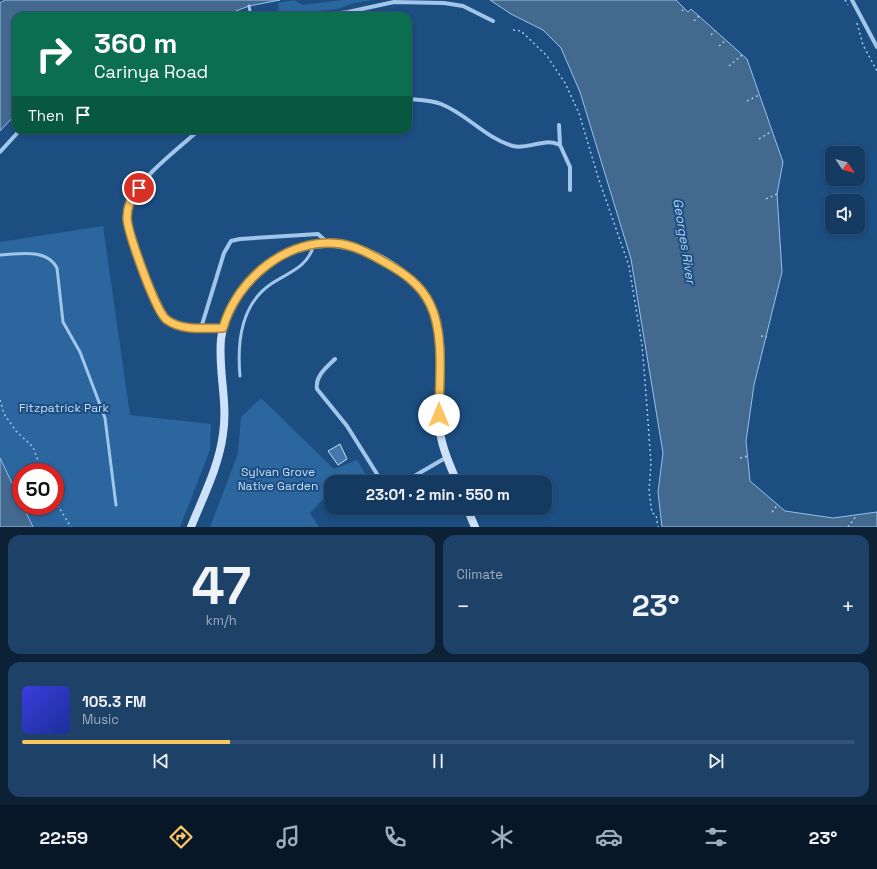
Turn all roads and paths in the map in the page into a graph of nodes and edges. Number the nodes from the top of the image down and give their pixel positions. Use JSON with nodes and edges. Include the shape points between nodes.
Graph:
{"nodes":[{"id":1,"x":845,"y":0,"type":"edge"},
{"id":2,"x":852,"y":0,"type":"edge"},
{"id":3,"x":249,"y":6,"type":"dead end"},
{"id":4,"x":849,"y":7,"type":"dead end"},
{"id":5,"x":685,"y":8,"type":"dead end"},
{"id":6,"x":682,"y":11,"type":"dead end"},
{"id":7,"x":250,"y":12,"type":"edge"},
{"id":8,"x":348,"y":12,"type":"edge"},
{"id":9,"x":698,"y":16,"type":"dead end"},
{"id":10,"x":493,"y":21,"type":"dead end"},
{"id":11,"x":694,"y":21,"type":"dead end"},
{"id":12,"x":856,"y":21,"type":"dead end"},
{"id":13,"x":513,"y":30,"type":"dead end"},
{"id":14,"x":716,"y":31,"type":"dead end"},
{"id":15,"x":711,"y":36,"type":"dead end"},
{"id":16,"x":726,"y":40,"type":"dead end"},
{"id":17,"x":719,"y":46,"type":"dead end"},
{"id":18,"x":877,"y":47,"type":"edge"},
{"id":19,"x":742,"y":55,"type":"dead end"},
{"id":20,"x":730,"y":66,"type":"dead end"},
{"id":21,"x":877,"y":71,"type":"edge"},
{"id":22,"x":759,"y":95,"type":"dead end"},
{"id":23,"x":412,"y":99,"type":"edge"},
{"id":24,"x":747,"y":100,"type":"dead end"},
{"id":25,"x":559,"y":125,"type":"dead end"},
{"id":26,"x":772,"y":131,"type":"dead end"},
{"id":27,"x":16,"y":134,"type":"edge"},
{"id":28,"x":195,"y":134,"type":"edge"},
{"id":29,"x":759,"y":139,"type":"dead end"},
{"id":30,"x":560,"y":145,"type":"junction"},
{"id":31,"x":0,"y":152,"type":"edge"},
{"id":32,"x":570,"y":190,"type":"dead end"},
{"id":33,"x":777,"y":194,"type":"dead end"},
{"id":34,"x":766,"y":199,"type":"dead end"},
{"id":35,"x":329,"y":244,"type":"junction"},
{"id":36,"x":313,"y":245,"type":"junction"},
{"id":37,"x":0,"y":255,"type":"edge"},
{"id":38,"x":201,"y":328,"type":"junction"},
{"id":39,"x":223,"y":328,"type":"junction"},
{"id":40,"x":761,"y":336,"type":"dead end"},
{"id":41,"x":767,"y":337,"type":"dead end"},
{"id":42,"x":335,"y":359,"type":"dead end"},
{"id":43,"x":240,"y":376,"type":"dead end"},
{"id":44,"x":0,"y":400,"type":"edge"},
{"id":45,"x":748,"y":456,"type":"dead end"},
{"id":46,"x":447,"y":457,"type":"junction"},
{"id":47,"x":740,"y":458,"type":"dead end"},
{"id":48,"x":39,"y":463,"type":"edge"},
{"id":49,"x":378,"y":475,"type":"edge"},
{"id":50,"x":416,"y":475,"type":"edge"},
{"id":51,"x":454,"y":475,"type":"edge"},
{"id":52,"x":778,"y":504,"type":"dead end"},
{"id":53,"x":116,"y":505,"type":"dead end"},
{"id":54,"x":772,"y":512,"type":"dead end"},
{"id":55,"x":64,"y":515,"type":"edge"},
{"id":56,"x":470,"y":515,"type":"edge"},
{"id":57,"x":856,"y":515,"type":"dead end"},
{"id":58,"x":71,"y":527,"type":"edge"},
{"id":59,"x":191,"y":527,"type":"edge"},
{"id":60,"x":475,"y":527,"type":"edge"},
{"id":61,"x":658,"y":527,"type":"edge"},
{"id":62,"x":848,"y":527,"type":"edge"}],
"edges":[{"from":1,"to":4,"type":"path"},
{"from":2,"to":18,"type":"street"},
{"from":3,"to":7,"type":"lane"},
{"from":5,"to":6,"type":"path"},
{"from":8,"to":10,"type":"street","via":[[394,2],[444,3],[463,6]]},
{"from":9,"to":11,"type":"path"},
{"from":12,"to":21,"type":"path","via":[[863,45]]},
{"from":13,"to":61,"type":"path","via":[[521,31],[547,56],[565,83],[579,113],[629,266],[642,345],[651,463],[649,491],[652,513],[656,515]]},
{"from":14,"to":15,"type":"path"},
{"from":16,"to":17,"type":"path"},
{"from":19,"to":20,"type":"path"},
{"from":22,"to":24,"type":"path"},
{"from":23,"to":30,"type":"street","via":[[442,104],[486,133],[512,146],[550,141]]},
{"from":25,"to":30,"type":"street"},
{"from":26,"to":29,"type":"path"},
{"from":27,"to":31,"type":"street"},
{"from":28,"to":38,"type":"street","via":[[139,188],[130,202],[127,218],[161,315],[173,324]]},
{"from":30,"to":32,"type":"street","via":[[570,167]]},
{"from":33,"to":34,"type":"path"},
{"from":35,"to":36,"type":"main road"},
{"from":35,"to":38,"type":"street","via":[[318,234],[231,241],[224,253]]},
{"from":35,"to":46,"type":"main road","via":[[352,247],[381,260],[412,281],[429,302],[435,314],[439,336],[439,422]]},
{"from":36,"to":39,"type":"main road","via":[[288,253],[259,272],[237,297]]},
{"from":36,"to":43,"type":"lane","via":[[306,261],[263,290],[247,312],[239,342]]},
{"from":37,"to":53,"type":"lane","via":[[44,255],[53,260],[57,268],[63,322],[80,352],[105,418]]},
{"from":38,"to":39,"type":"street"},
{"from":39,"to":59,"type":"main road","via":[[223,436],[214,468]]},
{"from":40,"to":41,"type":"path"},
{"from":42,"to":49,"type":"street","via":[[319,375],[317,389],[347,426]]},
{"from":44,"to":48,"type":"path","via":[[4,414],[16,431],[33,447]]},
{"from":45,"to":47,"type":"path"},
{"from":46,"to":50,"type":"street"},
{"from":46,"to":51,"type":"main road"},
{"from":52,"to":54,"type":"path"},
{"from":55,"to":58,"type":"path"},
{"from":56,"to":60,"type":"main road"},
{"from":57,"to":62,"type":"path"}]}
